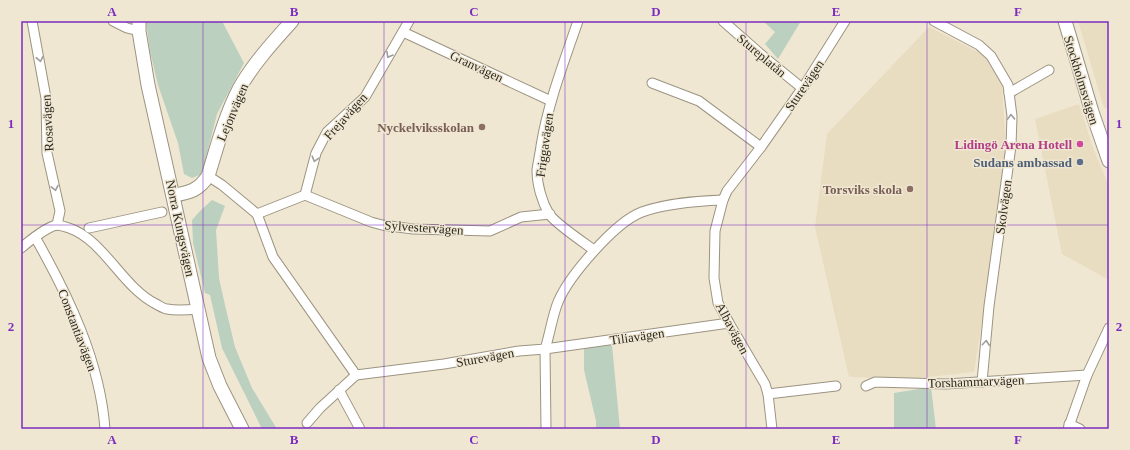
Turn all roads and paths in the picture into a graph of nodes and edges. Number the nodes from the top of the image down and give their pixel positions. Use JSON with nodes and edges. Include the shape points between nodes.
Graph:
{"nodes":[{"id":1,"x":32,"y":21,"type":"edge"},
{"id":2,"x":113,"y":21,"type":"edge"},
{"id":3,"x":292,"y":21,"type":"edge"},
{"id":4,"x":409,"y":21,"type":"edge"},
{"id":5,"x":578,"y":21,"type":"edge"},
{"id":6,"x":723,"y":21,"type":"edge"},
{"id":7,"x":845,"y":21,"type":"edge"},
{"id":8,"x":934,"y":21,"type":"edge"},
{"id":9,"x":1065,"y":21,"type":"edge"},
{"id":10,"x":139,"y":26,"type":"edge"},
{"id":11,"x":402,"y":32,"type":"junction"},
{"id":12,"x":1049,"y":70,"type":"dead end"},
{"id":13,"x":652,"y":83,"type":"dead end"},
{"id":14,"x":802,"y":88,"type":"junction"},
{"id":15,"x":1009,"y":93,"type":"junction"},
{"id":16,"x":551,"y":101,"type":"junction"},
{"id":17,"x":761,"y":147,"type":"junction"},
{"id":18,"x":1109,"y":161,"type":"edge"},
{"id":19,"x":208,"y":176,"type":"junction"},
{"id":20,"x":174,"y":195,"type":"junction"},
{"id":21,"x":305,"y":195,"type":"junction"},
{"id":22,"x":723,"y":200,"type":"junction"},
{"id":23,"x":162,"y":212,"type":"dead end"},
{"id":24,"x":257,"y":214,"type":"junction"},
{"id":25,"x":550,"y":214,"type":"junction"},
{"id":26,"x":57,"y":225,"type":"junction"},
{"id":27,"x":89,"y":228,"type":"dead end"},
{"id":28,"x":35,"y":237,"type":"junction"},
{"id":29,"x":21,"y":248,"type":"edge"},
{"id":30,"x":594,"y":250,"type":"junction"},
{"id":31,"x":198,"y":309,"type":"junction"},
{"id":32,"x":728,"y":323,"type":"junction"},
{"id":33,"x":1109,"y":328,"type":"edge"},
{"id":34,"x":545,"y":349,"type":"junction"},
{"id":35,"x":356,"y":374,"type":"junction"},
{"id":36,"x":1087,"y":374,"type":"junction"},
{"id":37,"x":982,"y":382,"type":"junction"},
{"id":38,"x":836,"y":386,"type":"dead end"},
{"id":39,"x":866,"y":386,"type":"dead end"},
{"id":40,"x":339,"y":390,"type":"junction"},
{"id":41,"x":768,"y":394,"type":"junction"},
{"id":42,"x":307,"y":423,"type":"dead end"},
{"id":43,"x":1068,"y":427,"type":"edge"},
{"id":44,"x":105,"y":429,"type":"edge"},
{"id":45,"x":242,"y":429,"type":"edge"},
{"id":46,"x":360,"y":429,"type":"edge"},
{"id":47,"x":546,"y":429,"type":"edge"},
{"id":48,"x":772,"y":429,"type":"edge"},
{"id":49,"x":1080,"y":429,"type":"edge"}],
"edges":[{"from":1,"to":26,"type":"street","name":"Rosavägen","one_way":true,"via":[[46,98],[47,153],[60,212]]},
{"from":2,"to":10,"type":"street","via":[[127,28]]},
{"from":3,"to":19,"type":"main road","name":"Lejonvägen","via":[[239,90]]},
{"from":4,"to":11,"type":"street","name":"Frejavägen"},
{"from":5,"to":16,"type":"street","name":"Friggavägen"},
{"from":6,"to":14,"type":"street","name":"Stureplatån"},
{"from":7,"to":14,"type":"street","name":"Sturevägen"},
{"from":8,"to":15,"type":"street","name":"Skolvägen","via":[[979,45],[991,56],[1008,85]]},
{"from":9,"to":18,"type":"main road","name":"Stockholmsvägen"},
{"from":10,"to":20,"type":"main road","name":"Norra Kungsvägen","via":[[148,85]]},
{"from":11,"to":16,"type":"street","name":"Granvägen"},
{"from":11,"to":21,"type":"street","name":"Frejavägen","one_way":true,"via":[[365,97],[327,132],[316,153]]},
{"from":12,"to":15,"type":"street"},
{"from":13,"to":17,"type":"street","via":[[699,101]]},
{"from":14,"to":17,"type":"street","name":"Sturevägen"},
{"from":37,"to":15,"type":"street","name":"Skolvägen","one_way":true,"via":[[989,306],[1011,146],[1012,116]]},
{"from":16,"to":25,"type":"street","name":"Friggavägen","via":[[537,170],[538,184]]},
{"from":17,"to":22,"type":"street","name":"Sturevägen"},
{"from":19,"to":20,"type":"main road","name":"Lejonvägen","via":[[199,188]]},
{"from":19,"to":24,"type":"street"},
{"from":20,"to":31,"type":"main road","name":"Norra Kungsvägen"},
{"from":21,"to":24,"type":"street"},
{"from":21,"to":25,"type":"street","name":"Sylvestervägen","via":[[371,222],[413,229],[490,231],[521,217]]},
{"from":22,"to":30,"type":"street","via":[[698,201],[642,212],[628,220]]},
{"from":22,"to":32,"type":"street","name":"Albavägen","via":[[715,231],[714,278],[718,303]]},
{"from":23,"to":27,"type":"street"},
{"from":24,"to":35,"type":"street","via":[[273,257]]},
{"from":25,"to":30,"type":"street","name":"Friggavägen"},
{"from":26,"to":28,"type":"street"},
{"from":26,"to":31,"type":"street","via":[[75,230],[92,242],[137,292],[148,300],[166,309]]},
{"from":28,"to":29,"type":"street"},
{"from":28,"to":44,"type":"street","name":"Constantiavägen","via":[[70,304],[92,362],[102,400]]},
{"from":30,"to":34,"type":"street","via":[[558,302]]},
{"from":31,"to":45,"type":"main road","name":"Norra Kungsvägen","via":[[209,358]]},
{"from":32,"to":34,"type":"street","name":"Tiliavägen"},
{"from":32,"to":41,"type":"street","name":"Albavägen","via":[[765,384]]},
{"from":33,"to":36,"type":"street"},
{"from":34,"to":35,"type":"street","name":"Sturevägen"},
{"from":34,"to":47,"type":"street"},
{"from":35,"to":40,"type":"street"},
{"from":36,"to":37,"type":"street","name":"Torshammarvägen"},
{"from":36,"to":43,"type":"street"},
{"from":37,"to":39,"type":"street","name":"Torshammarvägen","via":[[875,382]]},
{"from":38,"to":41,"type":"street"},
{"from":40,"to":42,"type":"street"},
{"from":40,"to":46,"type":"street"},
{"from":41,"to":48,"type":"street","name":"Albavägen"},
{"from":43,"to":49,"type":"street"}]}
